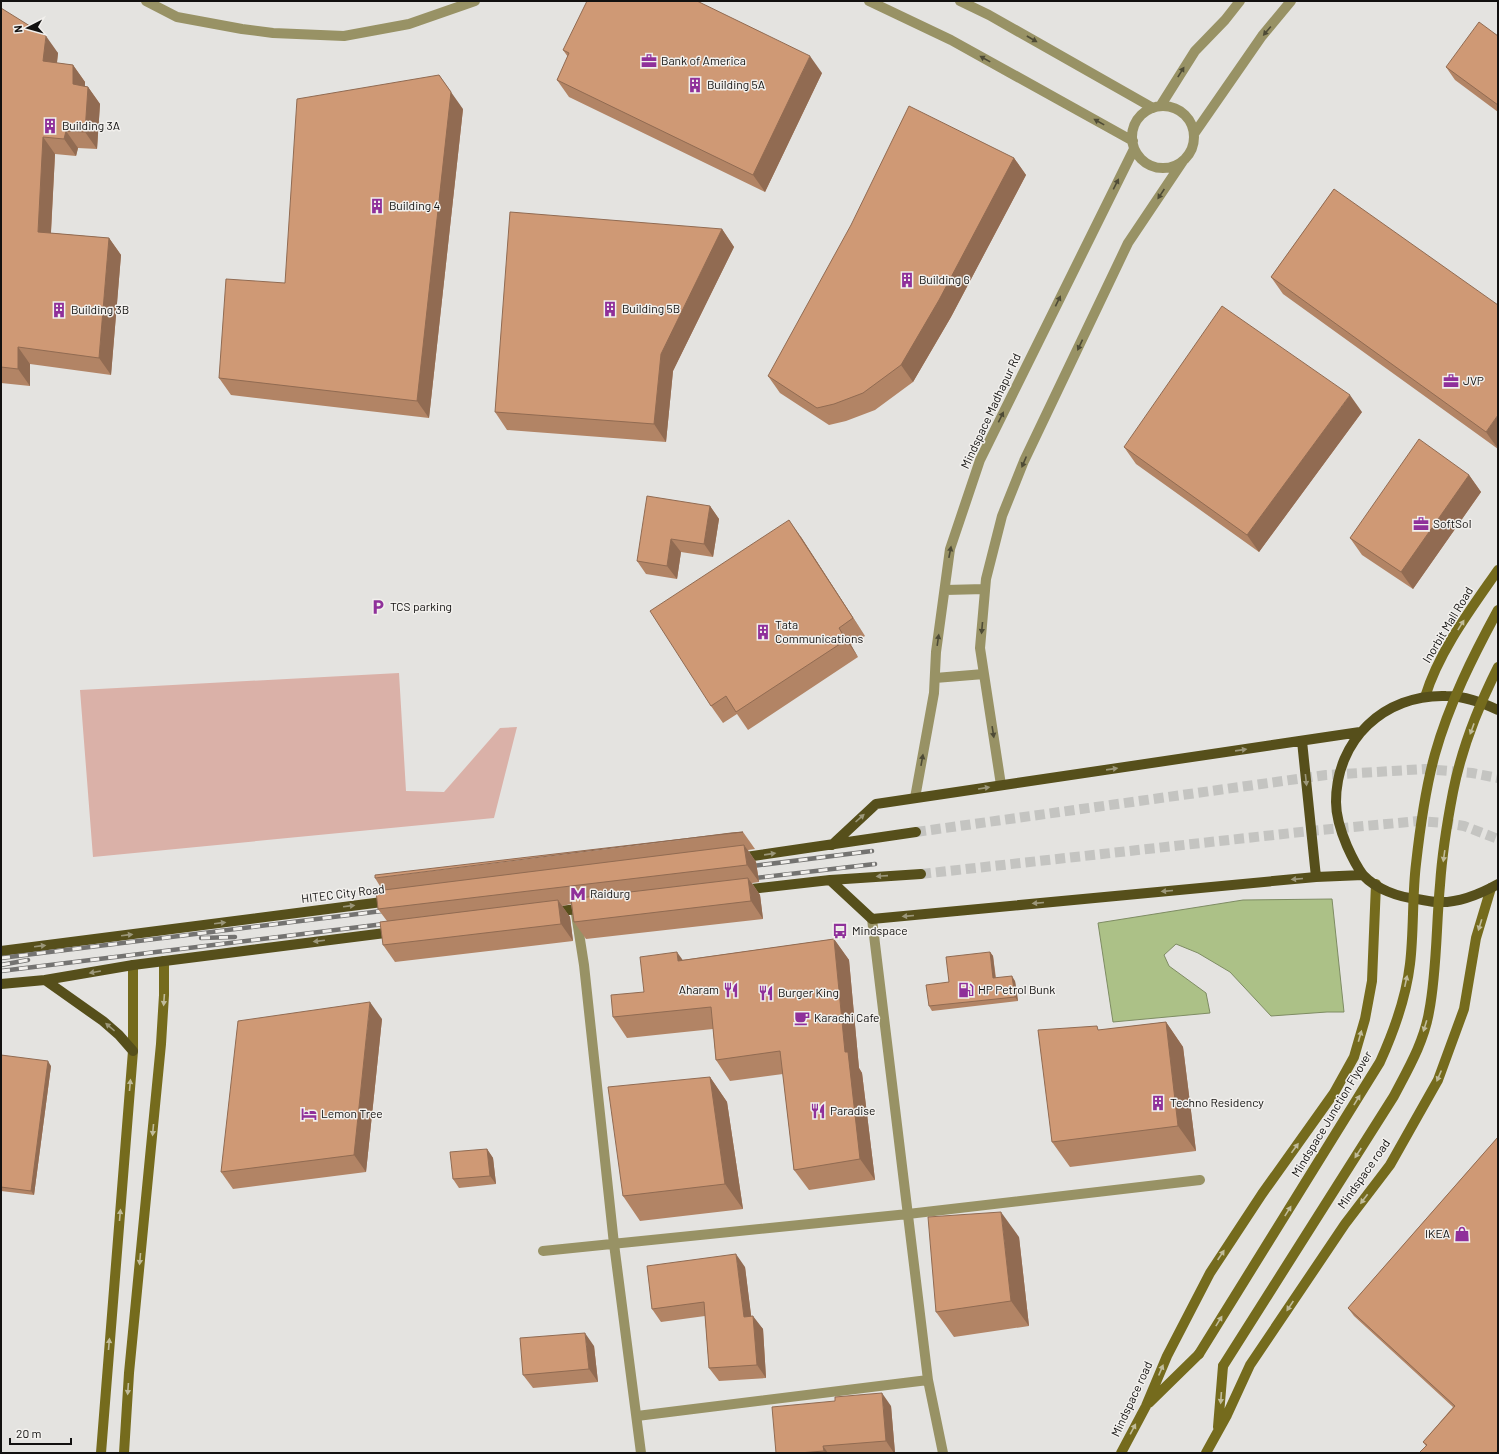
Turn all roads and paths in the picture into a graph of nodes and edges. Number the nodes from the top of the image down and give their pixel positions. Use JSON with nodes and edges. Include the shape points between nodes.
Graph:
{"nodes":[{"id":1,"x":146,"y":1,"type":"edge"},
{"id":2,"x":475,"y":1,"type":"edge"},
{"id":3,"x":870,"y":1,"type":"edge"},
{"id":4,"x":960,"y":1,"type":"edge"},
{"id":5,"x":1240,"y":1,"type":"edge"},
{"id":6,"x":1291,"y":1,"type":"edge"},
{"id":7,"x":1157,"y":107,"type":"junction"},
{"id":8,"x":1194,"y":134,"type":"junction"},
{"id":9,"x":1134,"y":145,"type":"junction"},
{"id":10,"x":1183,"y":161,"type":"junction"},
{"id":11,"x":1498,"y":570,"type":"edge"},
{"id":12,"x":985,"y":589,"type":"junction"},
{"id":13,"x":945,"y":590,"type":"junction"},
{"id":14,"x":1498,"y":610,"type":"edge"},
{"id":15,"x":1498,"y":667,"type":"edge"},
{"id":16,"x":984,"y":674,"type":"junction"},
{"id":17,"x":935,"y":678,"type":"junction"},
{"id":18,"x":1425,"y":697,"type":"junction"},
{"id":19,"x":1498,"y":710,"type":"edge"},
{"id":20,"x":1360,"y":732,"type":"junction"},
{"id":21,"x":1302,"y":741,"type":"junction"},
{"id":22,"x":1001,"y":785,"type":"junction"},
{"id":23,"x":915,"y":798,"type":"junction"},
{"id":24,"x":916,"y":832,"type":"tunnel mouth"},
{"id":25,"x":832,"y":844,"type":"junction"},
{"id":26,"x":729,"y":859,"type":"edge"},
{"id":27,"x":921,"y":874,"type":"tunnel mouth"},
{"id":28,"x":1363,"y":875,"type":"junction"},
{"id":29,"x":1316,"y":877,"type":"junction"},
{"id":30,"x":830,"y":880,"type":"junction"},
{"id":31,"x":1376,"y":884,"type":"junction"},
{"id":32,"x":1495,"y":886,"type":"edge"},
{"id":33,"x":730,"y":892,"type":"edge"},
{"id":34,"x":402,"y":899,"type":"edge"},
{"id":35,"x":598,"y":907,"type":"edge"},
{"id":36,"x":575,"y":910,"type":"junction"},
{"id":37,"x":543,"y":914,"type":"edge"},
{"id":38,"x":872,"y":919,"type":"junction"},
{"id":39,"x":401,"y":931,"type":"edge"},
{"id":40,"x":1,"y":951,"type":"edge"},
{"id":41,"x":164,"y":961,"type":"junction"},
{"id":42,"x":133,"y":966,"type":"junction"},
{"id":43,"x":45,"y":980,"type":"junction"},
{"id":44,"x":1,"y":984,"type":"edge"},
{"id":45,"x":132,"y":1051,"type":"junction"},
{"id":46,"x":1200,"y":1180,"type":"dead end"},
{"id":47,"x":908,"y":1214,"type":"junction"},
{"id":48,"x":614,"y":1244,"type":"junction"},
{"id":49,"x":543,"y":1251,"type":"dead end"},
{"id":50,"x":928,"y":1380,"type":"junction"},
{"id":51,"x":1146,"y":1406,"type":"junction"},
{"id":52,"x":637,"y":1416,"type":"junction"},
{"id":53,"x":1218,"y":1431,"type":"junction"},
{"id":54,"x":101,"y":1453,"type":"edge"},
{"id":55,"x":124,"y":1453,"type":"edge"},
{"id":56,"x":641,"y":1453,"type":"edge"},
{"id":57,"x":943,"y":1453,"type":"edge"},
{"id":58,"x":1121,"y":1453,"type":"edge"},
{"id":59,"x":1206,"y":1453,"type":"edge"}],
"edges":[{"from":1,"to":2,"type":"street","via":[[177,17],[242,29],[344,36],[409,24]]},
{"from":9,"to":3,"type":"street","one_way":true,"via":[[951,40]]},
{"from":4,"to":7,"type":"street","one_way":true},
{"from":7,"to":5,"type":"street","one_way":true,"via":[[1195,51]]},
{"from":6,"to":8,"type":"street","one_way":true,"via":[[1258,42]]},
{"from":7,"to":8,"type":"street","via":[[1173,107],[1183,113],[1191,122]]},
{"from":7,"to":9,"type":"street","via":[[1142,112],[1132,129]]},
{"from":8,"to":10,"type":"street","via":[[1192,149]]},
{"from":9,"to":10,"type":"street","via":[[1142,161],[1155,167],[1170,168]]},
{"from":13,"to":9,"type":"street","name":"Mindspace Madhapur Rd","one_way":true,"via":[[950,549],[980,460]]},
{"from":10,"to":12,"type":"street","one_way":true,"via":[[1128,243],[1024,461],[1002,516]]},
{"from":18,"to":11,"type":"main road","name":"Inorbit Mall Road","one_way":true,"via":[[1438,662]]},
{"from":12,"to":13,"type":"street"},
{"from":12,"to":16,"type":"street","one_way":true,"via":[[980,648]]},
{"from":17,"to":13,"type":"street","name":"Mindspace Madhapur Rd","one_way":true},
{"from":51,"to":14,"type":"main road","name":"Mindspace Junction Flyover","one_way":true,"bridge":true,"via":[[1199,1354],[1380,1062],[1394,1030],[1410,965],[1416,866],[1435,754],[1449,713],[1473,658]]},
{"from":15,"to":53,"type":"main road","one_way":true,"bridge":true,"via":[[1465,748],[1453,792],[1440,884],[1434,977],[1429,1013],[1418,1049],[1394,1096],[1223,1366]]},
{"from":16,"to":17,"type":"street"},
{"from":16,"to":22,"type":"street","one_way":true},
{"from":23,"to":17,"type":"street","name":"Mindspace Madhapur Rd","one_way":true},
{"from":18,"to":19,"type":"main road","via":[[1446,696],[1475,700]]},
{"from":18,"to":20,"type":"main road","via":[[1401,703],[1378,715]]},
{"from":20,"to":21,"type":"main road"},
{"from":20,"to":28,"type":"main road","via":[[1346,754],[1338,778],[1336,803],[1340,829]]},
{"from":22,"to":21,"type":"main road","one_way":true},
{"from":21,"to":29,"type":"main road","one_way":true},
{"from":23,"to":22,"type":"main road","one_way":true},
{"from":25,"to":23,"type":"main road","one_way":true,"via":[[876,804]]},
{"from":24,"to":25,"type":"main road"},
{"from":26,"to":25,"type":"main road","one_way":true},
{"from":27,"to":30,"type":"main road","one_way":true},
{"from":28,"to":29,"type":"main road"},
{"from":28,"to":31,"type":"main road"},
{"from":29,"to":38,"type":"main road","one_way":true},
{"from":30,"to":33,"type":"main road"},
{"from":30,"to":38,"type":"main road"},
{"from":31,"to":32,"type":"main road","via":[[1392,894],[1439,902],[1466,899]]},
{"from":51,"to":31,"type":"main road","name":"Mindspace road","one_way":true,"via":[[1167,1356],[1210,1273],[1334,1093],[1354,1057],[1372,982]]},
{"from":32,"to":53,"type":"main road","name":"Mindspace road","one_way":true,"via":[[1476,938],[1464,1009],[1438,1080],[1390,1165],[1345,1224],[1250,1365]]},
{"from":40,"to":34,"type":"main road","name":"HITEC City Road","one_way":true},
{"from":35,"to":36,"type":"main road"},
{"from":36,"to":37,"type":"main road"},
{"from":36,"to":48,"type":"street","via":[[584,965]]},
{"from":38,"to":47,"type":"street"},
{"from":39,"to":41,"type":"main road","one_way":true},
{"from":41,"to":42,"type":"main road"},
{"from":41,"to":55,"type":"main road","one_way":true,"via":[[161,1044],[129,1373]]},
{"from":42,"to":43,"type":"main road","one_way":true},
{"from":42,"to":45,"type":"main road"},
{"from":43,"to":44,"type":"main road"},
{"from":45,"to":43,"type":"main road","one_way":true,"via":[[103,1021]]},
{"from":54,"to":45,"type":"main road","one_way":true},
{"from":46,"to":47,"type":"street"},
{"from":47,"to":48,"type":"street"},
{"from":47,"to":50,"type":"street"},
{"from":48,"to":49,"type":"street"},
{"from":48,"to":52,"type":"street"},
{"from":50,"to":52,"type":"street"},
{"from":50,"to":57,"type":"street"},
{"from":58,"to":51,"type":"main road","name":"Mindspace road","one_way":true},
{"from":52,"to":56,"type":"street"},
{"from":53,"to":59,"type":"main road","name":"Mindspace road"}]}
